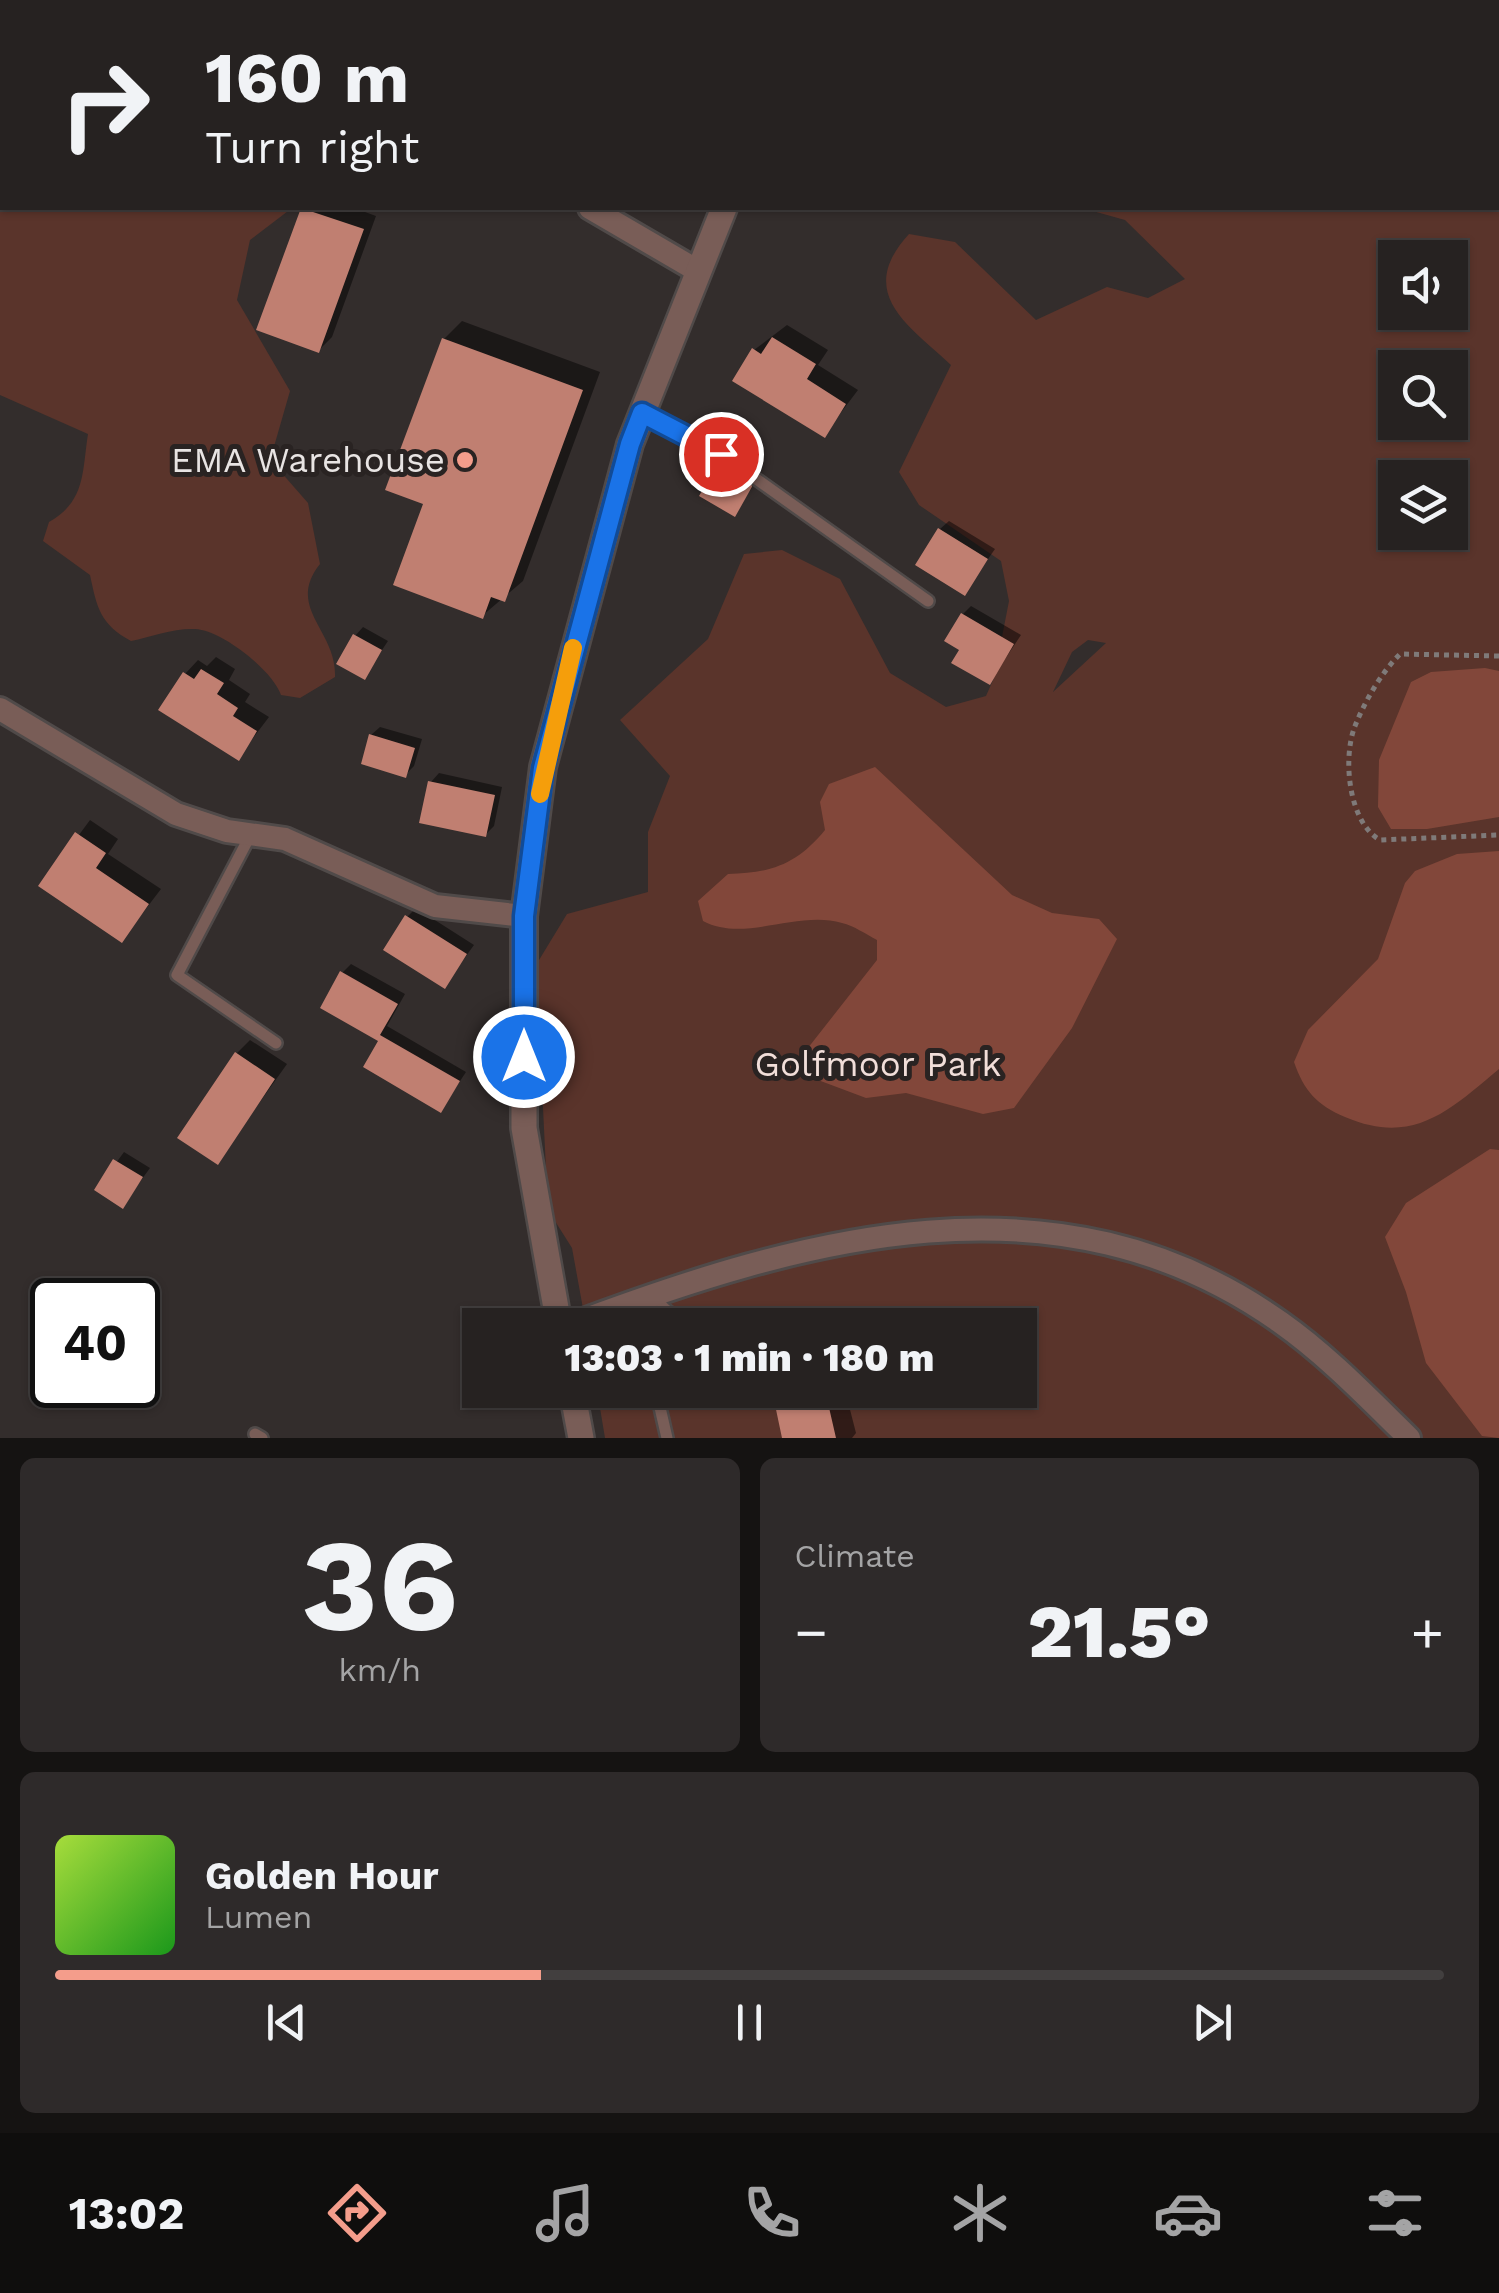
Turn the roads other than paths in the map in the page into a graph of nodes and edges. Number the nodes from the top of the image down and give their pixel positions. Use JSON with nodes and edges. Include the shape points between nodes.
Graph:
{"nodes":[{"id":1,"x":593,"y":210,"type":"edge"},
{"id":2,"x":723,"y":210,"type":"edge"},
{"id":3,"x":698,"y":271,"type":"junction"},
{"id":4,"x":642,"y":413,"type":"junction"},
{"id":5,"x":928,"y":600,"type":"dead end"},
{"id":6,"x":0,"y":709,"type":"edge"},
{"id":7,"x":250,"y":834,"type":"junction"},
{"id":8,"x":524,"y":916,"type":"junction"},
{"id":9,"x":276,"y":1043,"type":"dead end"},
{"id":10,"x":652,"y":1295,"type":"junction"},
{"id":11,"x":556,"y":1308,"type":"edge"},
{"id":12,"x":616,"y":1308,"type":"edge"},
{"id":13,"x":663,"y":1308,"type":"edge"},
{"id":14,"x":575,"y":1408,"type":"edge"},
{"id":15,"x":660,"y":1408,"type":"edge"},
{"id":16,"x":581,"y":1438,"type":"edge"},
{"id":17,"x":667,"y":1438,"type":"edge"},
{"id":18,"x":1409,"y":1438,"type":"edge"}],
"edges":[{"from":1,"to":3,"type":"street"},
{"from":2,"to":3,"type":"street"},
{"from":3,"to":4,"type":"street"},
{"from":4,"to":5,"type":"lane","via":[[721,454]]},
{"from":4,"to":8,"type":"street","via":[[543,768]]},
{"from":6,"to":7,"type":"street","via":[[176,814]]},
{"from":7,"to":8,"type":"street","via":[[285,839],[435,906]]},
{"from":7,"to":9,"type":"lane","via":[[177,975]]},
{"from":8,"to":11,"type":"street","via":[[524,1128]]},
{"from":10,"to":12,"type":"street"},
{"from":10,"to":13,"type":"lane"},
{"from":10,"to":18,"type":"street","via":[[788,1253],[893,1232],[1044,1232],[1180,1267],[1246,1300],[1334,1366]]},
{"from":14,"to":16,"type":"street"},
{"from":15,"to":17,"type":"lane"}]}
